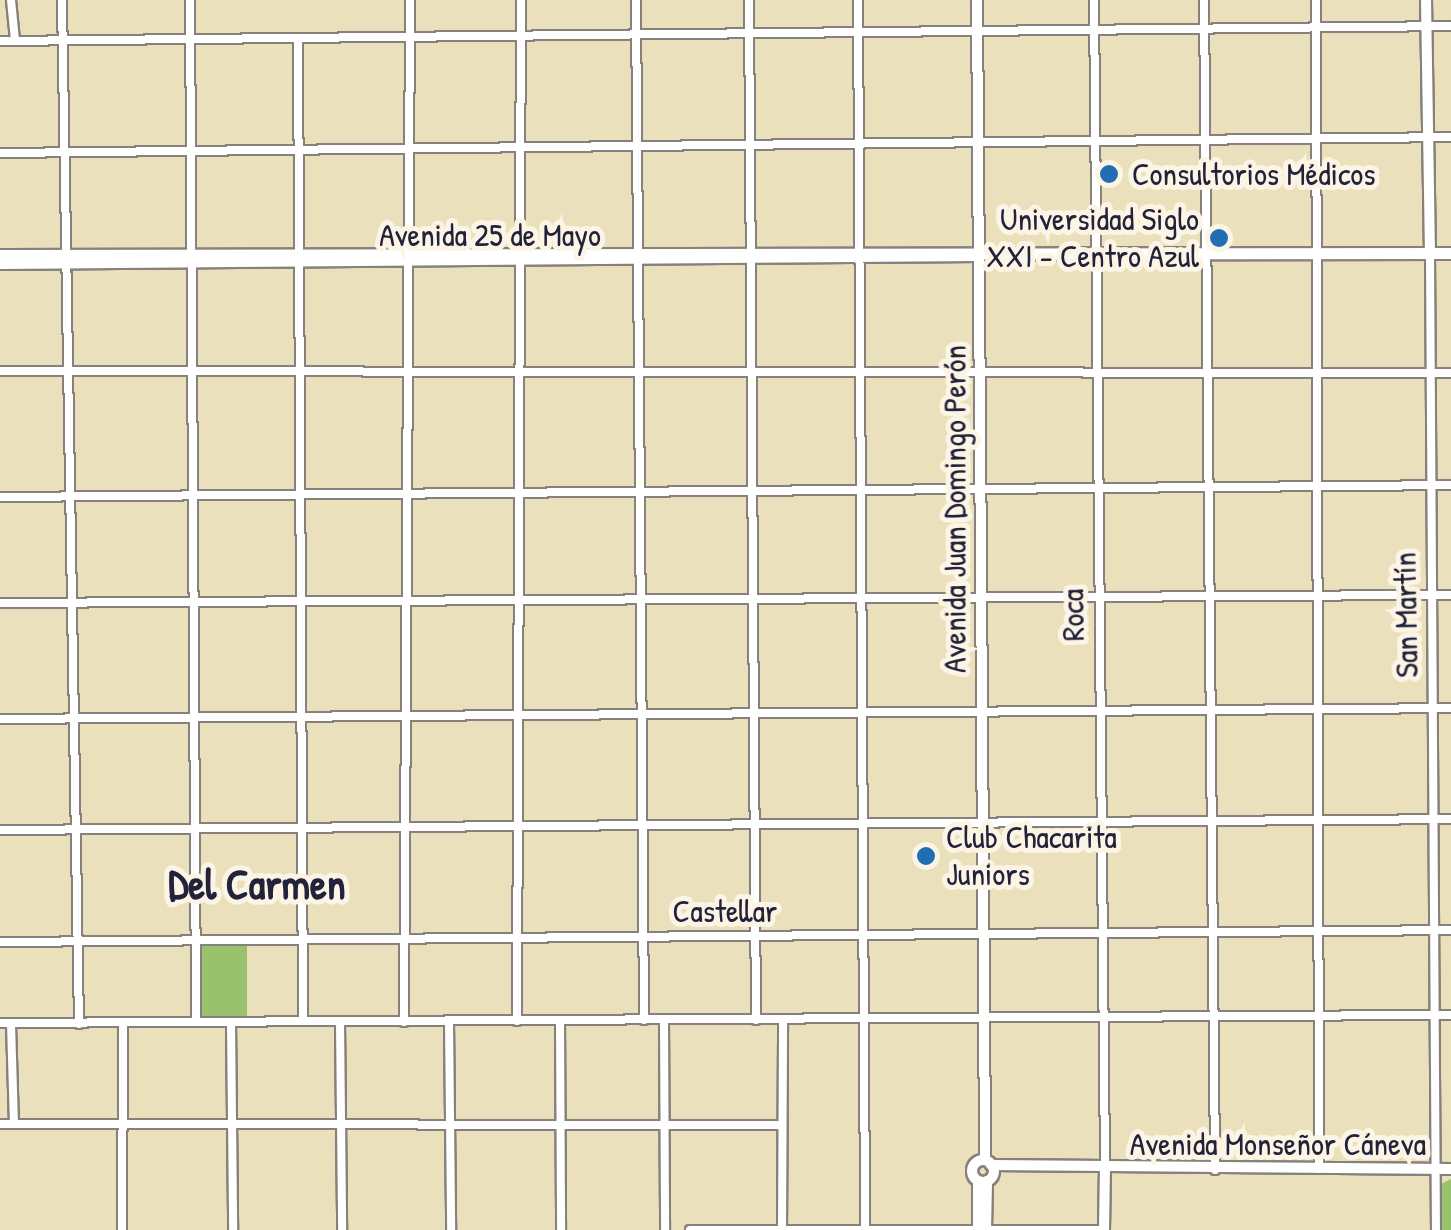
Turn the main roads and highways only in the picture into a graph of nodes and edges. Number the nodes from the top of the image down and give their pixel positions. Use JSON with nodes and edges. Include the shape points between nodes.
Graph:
{"nodes":[{"id":1,"x":978,"y":0,"type":"edge"},
{"id":2,"x":1426,"y":0,"type":"edge"},
{"id":3,"x":1451,"y":253,"type":"edge"},
{"id":4,"x":0,"y":254,"type":"edge"},
{"id":5,"x":1430,"y":254,"type":"junction"},
{"id":6,"x":978,"y":255,"type":"junction"},
{"id":7,"x":64,"y":259,"type":"junction"},
{"id":8,"x":0,"y":263,"type":"edge"},
{"id":9,"x":1451,"y":1169,"type":"edge"},
{"id":10,"x":1105,"y":1170,"type":"junction"},
{"id":11,"x":985,"y":1171,"type":"junction"},
{"id":12,"x":978,"y":1230,"type":"edge"},
{"id":13,"x":986,"y":1230,"type":"edge"},
{"id":14,"x":1104,"y":1230,"type":"edge"}],
"edges":[{"from":1,"to":6,"type":"main road","name":"Avenida Juan Domingo Perón"},
{"from":2,"to":5,"type":"main road","name":"San Martín"},
{"from":3,"to":5,"type":"main road","name":"Avenida 25 de Mayo"},
{"from":4,"to":7,"type":"main road","name":"Avenida 25 de Mayo"},
{"from":5,"to":6,"type":"main road","name":"Avenida 25 de Mayo"},
{"from":6,"to":7,"type":"main road","name":"Avenida 25 de Mayo"},
{"from":6,"to":11,"type":"main road","name":"Avenida Juan Domingo Perón"},
{"from":7,"to":8,"type":"main road","name":"Avenida 25 de Mayo"},
{"from":9,"to":10,"type":"main road","name":"Avenida Monseñor Cáneva"},
{"from":10,"to":11,"type":"main road","name":"Avenida Monseñor Cáneva"},
{"from":10,"to":14,"type":"main road","name":"Roca"},
{"from":11,"to":12,"type":"main road","name":"Avenida Juan Domingo Perón"},
{"from":11,"to":13,"type":"main road","name":"Avenida Juan Domingo Perón"}]}
